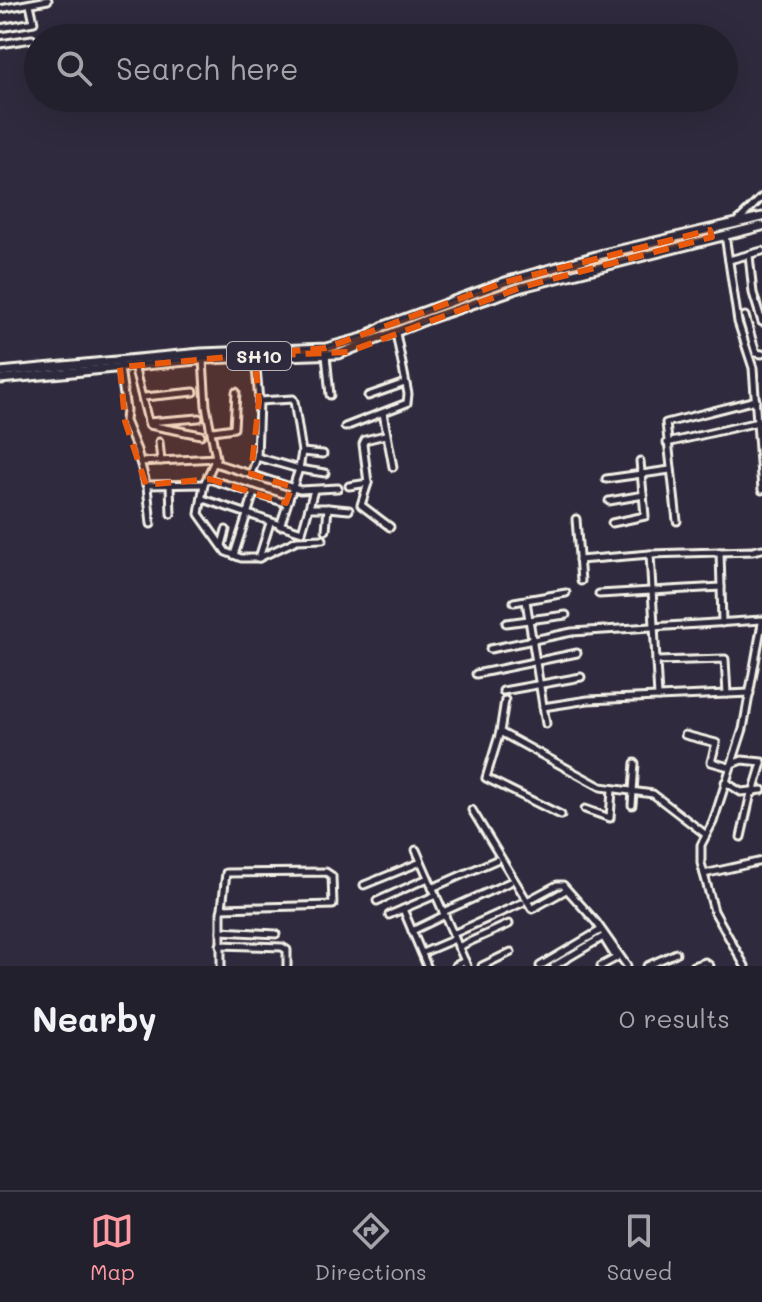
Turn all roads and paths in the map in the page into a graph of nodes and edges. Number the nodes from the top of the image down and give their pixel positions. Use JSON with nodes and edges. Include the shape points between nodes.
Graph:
{"nodes":[{"id":1,"x":48,"y":0,"type":"edge"},
{"id":2,"x":30,"y":4,"type":"junction"},
{"id":3,"x":0,"y":9,"type":"edge"},
{"id":4,"x":0,"y":28,"type":"edge"},
{"id":5,"x":24,"y":40,"type":"edge"},
{"id":6,"x":0,"y":44,"type":"edge"},
{"id":7,"x":762,"y":197,"type":"edge"},
{"id":8,"x":762,"y":217,"type":"edge"},
{"id":9,"x":735,"y":223,"type":"junction"},
{"id":10,"x":762,"y":226,"type":"edge"},
{"id":11,"x":711,"y":234,"type":"junction"},
{"id":12,"x":725,"y":234,"type":"junction"},
{"id":13,"x":762,"y":251,"type":"edge"},
{"id":14,"x":749,"y":255,"type":"junction"},
{"id":15,"x":729,"y":260,"type":"junction"},
{"id":16,"x":761,"y":314,"type":"edge"},
{"id":17,"x":745,"y":316,"type":"dead end"},
{"id":18,"x":762,"y":322,"type":"edge"},
{"id":19,"x":396,"y":333,"type":"junction"},
{"id":20,"x":237,"y":354,"type":"junction"},
{"id":21,"x":762,"y":354,"type":"edge"},
{"id":22,"x":326,"y":355,"type":"junction"},
{"id":23,"x":255,"y":356,"type":"junction"},
{"id":24,"x":203,"y":360,"type":"junction"},
{"id":25,"x":134,"y":366,"type":"junction"},
{"id":26,"x":120,"y":367,"type":"junction"},
{"id":27,"x":0,"y":372,"type":"edge"},
{"id":28,"x":0,"y":379,"type":"edge"},
{"id":29,"x":405,"y":383,"type":"junction"},
{"id":30,"x":194,"y":392,"type":"dead end"},
{"id":31,"x":236,"y":392,"type":"dead end"},
{"id":32,"x":330,"y":395,"type":"dead end"},
{"id":33,"x":368,"y":396,"type":"dead end"},
{"id":34,"x":144,"y":397,"type":"junction"},
{"id":35,"x":756,"y":400,"type":"junction"},
{"id":36,"x":259,"y":401,"type":"junction"},
{"id":37,"x":383,"y":413,"type":"junction"},
{"id":38,"x":199,"y":418,"type":"dead end"},
{"id":39,"x":148,"y":422,"type":"junction"},
{"id":40,"x":758,"y":422,"type":"junction"},
{"id":41,"x":345,"y":427,"type":"dead end"},
{"id":42,"x":213,"y":431,"type":"junction"},
{"id":43,"x":201,"y":435,"type":"dead end"},
{"id":44,"x":385,"y":435,"type":"junction"},
{"id":45,"x":159,"y":442,"type":"dead end"},
{"id":46,"x":667,"y":443,"type":"junction"},
{"id":47,"x":302,"y":452,"type":"junction"},
{"id":48,"x":323,"y":454,"type":"dead end"},
{"id":49,"x":257,"y":457,"type":"junction"},
{"id":50,"x":216,"y":460,"type":"junction"},
{"id":51,"x":161,"y":461,"type":"junction"},
{"id":52,"x":640,"y":461,"type":"dead end"},
{"id":53,"x":140,"y":462,"type":"junction"},
{"id":54,"x":393,"y":467,"type":"dead end"},
{"id":55,"x":299,"y":469,"type":"junction"},
{"id":56,"x":670,"y":470,"type":"junction"},
{"id":57,"x":325,"y":473,"type":"dead end"},
{"id":58,"x":251,"y":474,"type":"junction"},
{"id":59,"x":642,"y":474,"type":"junction"},
{"id":60,"x":606,"y":479,"type":"dead end"},
{"id":61,"x":206,"y":482,"type":"junction"},
{"id":62,"x":368,"y":483,"type":"junction"},
{"id":63,"x":146,"y":485,"type":"junction"},
{"id":64,"x":170,"y":485,"type":"junction"},
{"id":65,"x":349,"y":486,"type":"dead end"},
{"id":66,"x":292,"y":487,"type":"junction"},
{"id":67,"x":338,"y":488,"type":"dead end"},
{"id":68,"x":314,"y":490,"type":"junction"},
{"id":69,"x":762,"y":490,"type":"edge"},
{"id":70,"x":254,"y":493,"type":"junction"},
{"id":71,"x":644,"y":495,"type":"junction"},
{"id":72,"x":203,"y":499,"type":"junction"},
{"id":73,"x":609,"y":501,"type":"dead end"},
{"id":74,"x":286,"y":503,"type":"junction"},
{"id":75,"x":310,"y":508,"type":"junction"},
{"id":76,"x":328,"y":508,"type":"junction"},
{"id":77,"x":349,"y":510,"type":"dead end"},
{"id":78,"x":171,"y":514,"type":"dead end"},
{"id":79,"x":248,"y":516,"type":"junction"},
{"id":80,"x":576,"y":519,"type":"dead end"},
{"id":81,"x":677,"y":521,"type":"dead end"},
{"id":82,"x":270,"y":523,"type":"junction"},
{"id":83,"x":612,"y":523,"type":"dead end"},
{"id":84,"x":151,"y":524,"type":"dead end"},
{"id":85,"x":280,"y":526,"type":"junction"},
{"id":86,"x":390,"y":527,"type":"dead end"},
{"id":87,"x":226,"y":530,"type":"dead end"},
{"id":88,"x":326,"y":530,"type":"dead end"},
{"id":89,"x":323,"y":539,"type":"dead end"},
{"id":90,"x":222,"y":546,"type":"junction"},
{"id":91,"x":762,"y":549,"type":"edge"},
{"id":92,"x":720,"y":552,"type":"junction"},
{"id":93,"x":650,"y":554,"type":"junction"},
{"id":94,"x":234,"y":555,"type":"junction"},
{"id":95,"x":259,"y":558,"type":"junction"},
{"id":96,"x":579,"y":560,"type":"junction"},
{"id":97,"x":581,"y":581,"type":"dead end"},
{"id":98,"x":721,"y":587,"type":"junction"},
{"id":99,"x":652,"y":591,"type":"junction"},
{"id":100,"x":566,"y":593,"type":"dead end"},
{"id":101,"x":599,"y":594,"type":"dead end"},
{"id":102,"x":526,"y":601,"type":"junction"},
{"id":103,"x":514,"y":602,"type":"dead end"},
{"id":104,"x":566,"y":615,"type":"dead end"},
{"id":105,"x":529,"y":618,"type":"junction"},
{"id":106,"x":762,"y":622,"type":"edge"},
{"id":107,"x":506,"y":623,"type":"dead end"},
{"id":108,"x":722,"y":623,"type":"junction"},
{"id":109,"x":654,"y":627,"type":"junction"},
{"id":110,"x":532,"y":639,"type":"junction"},
{"id":111,"x":761,"y":640,"type":"edge"},
{"id":112,"x":490,"y":649,"type":"dead end"},
{"id":113,"x":577,"y":653,"type":"dead end"},
{"id":114,"x":536,"y":661,"type":"junction"},
{"id":115,"x":656,"y":661,"type":"junction"},
{"id":116,"x":476,"y":674,"type":"dead end"},
{"id":117,"x":581,"y":677,"type":"dead end"},
{"id":118,"x":540,"y":685,"type":"junction"},
{"id":119,"x":762,"y":689,"type":"edge"},
{"id":120,"x":503,"y":691,"type":"dead end"},
{"id":121,"x":750,"y":691,"type":"junction"},
{"id":122,"x":727,"y":694,"type":"junction"},
{"id":123,"x":658,"y":697,"type":"junction"},
{"id":124,"x":505,"y":700,"type":"dead end"},
{"id":125,"x":543,"y":707,"type":"junction"},
{"id":126,"x":546,"y":724,"type":"dead end"},
{"id":127,"x":500,"y":732,"type":"junction"},
{"id":128,"x":685,"y":735,"type":"dead end"},
{"id":129,"x":762,"y":762,"type":"edge"},
{"id":130,"x":635,"y":763,"type":"dead end"},
{"id":131,"x":730,"y":766,"type":"junction"},
{"id":132,"x":725,"y":782,"type":"junction"},
{"id":133,"x":612,"y":790,"type":"junction"},
{"id":134,"x":762,"y":790,"type":"edge"},
{"id":135,"x":633,"y":791,"type":"junction"},
{"id":136,"x":752,"y":793,"type":"junction"},
{"id":137,"x":632,"y":805,"type":"dead end"},
{"id":138,"x":585,"y":809,"type":"dead end"},
{"id":139,"x":472,"y":810,"type":"dead end"},
{"id":140,"x":561,"y":815,"type":"dead end"},
{"id":141,"x":705,"y":834,"type":"junction"},
{"id":142,"x":741,"y":837,"type":"dead end"},
{"id":143,"x":416,"y":850,"type":"dead end"},
{"id":144,"x":496,"y":860,"type":"dead end"},
{"id":145,"x":762,"y":861,"type":"edge"},
{"id":146,"x":421,"y":862,"type":"junction"},
{"id":147,"x":704,"y":874,"type":"junction"},
{"id":148,"x":428,"y":878,"type":"junction"},
{"id":149,"x":510,"y":882,"type":"dead end"},
{"id":150,"x":364,"y":885,"type":"dead end"},
{"id":151,"x":432,"y":888,"type":"junction"},
{"id":152,"x":436,"y":895,"type":"junction"},
{"id":153,"x":377,"y":901,"type":"dead end"},
{"id":154,"x":525,"y":902,"type":"junction"},
{"id":155,"x":222,"y":908,"type":"junction"},
{"id":156,"x":403,"y":909,"type":"junction"},
{"id":157,"x":499,"y":913,"type":"junction"},
{"id":158,"x":444,"y":914,"type":"junction"},
{"id":159,"x":389,"y":915,"type":"dead end"},
{"id":160,"x":601,"y":930,"type":"junction"},
{"id":161,"x":221,"y":931,"type":"junction"},
{"id":162,"x":412,"y":931,"type":"junction"},
{"id":163,"x":454,"y":936,"type":"junction"},
{"id":164,"x":220,"y":945,"type":"junction"},
{"id":165,"x":268,"y":947,"type":"junction"},
{"id":166,"x":458,"y":947,"type":"junction"},
{"id":167,"x":511,"y":952,"type":"dead end"},
{"id":168,"x":422,"y":953,"type":"junction"},
{"id":169,"x":676,"y":953,"type":"dead end"},
{"id":170,"x":662,"y":959,"type":"junction"},
{"id":171,"x":466,"y":964,"type":"edge"},
{"id":172,"x":221,"y":966,"type":"edge"},
{"id":173,"x":287,"y":966,"type":"edge"},
{"id":174,"x":427,"y":966,"type":"edge"},
{"id":175,"x":455,"y":966,"type":"edge"},
{"id":176,"x":482,"y":966,"type":"edge"},
{"id":177,"x":540,"y":966,"type":"edge"},
{"id":178,"x":554,"y":966,"type":"edge"},
{"id":179,"x":601,"y":966,"type":"edge"},
{"id":180,"x":627,"y":966,"type":"edge"},
{"id":181,"x":647,"y":966,"type":"edge"},
{"id":182,"x":665,"y":966,"type":"edge"},
{"id":183,"x":693,"y":966,"type":"edge"},
{"id":184,"x":710,"y":966,"type":"edge"},
{"id":185,"x":745,"y":966,"type":"edge"}],
"edges":[{"from":1,"to":2,"type":"street"},
{"from":2,"to":3,"type":"street"},
{"from":2,"to":4,"type":"street","via":[[34,22]]},
{"from":5,"to":6,"type":"street"},
{"from":7,"to":9,"type":"street"},
{"from":8,"to":9,"type":"main road","number":"SH10"},
{"from":9,"to":11,"type":"main road","number":"SH10"},
{"from":10,"to":12,"type":"main road","number":"SH10"},
{"from":11,"to":12,"type":"main road","number":"SH10"},
{"from":11,"to":19,"type":"main road","number":"SH10","via":[[522,287]]},
{"from":11,"to":20,"type":"main road","number":"SH10","via":[[603,254],[505,282],[326,348]]},
{"from":12,"to":15,"type":"street"},
{"from":13,"to":14,"type":"street"},
{"from":14,"to":15,"type":"street"},
{"from":14,"to":16,"type":"street"},
{"from":15,"to":35,"type":"street"},
{"from":16,"to":18,"type":"street"},
{"from":17,"to":21,"type":"street","via":[[756,353]]},
{"from":19,"to":22,"type":"main road","number":"SH10"},
{"from":19,"to":29,"type":"street"},
{"from":20,"to":23,"type":"main road","number":"SH10"},
{"from":20,"to":24,"type":"main road","number":"SH10"},
{"from":20,"to":27,"type":"main road","number":"SH10"},
{"from":22,"to":23,"type":"main road","number":"SH10"},
{"from":22,"to":32,"type":"street"},
{"from":23,"to":36,"type":"street"},
{"from":24,"to":25,"type":"main road","number":"SH10"},
{"from":24,"to":42,"type":"street"},
{"from":25,"to":26,"type":"main road","number":"SH10"},
{"from":25,"to":34,"type":"street"},
{"from":26,"to":28,"type":"main road","number":"SH10"},
{"from":26,"to":53,"type":"street","via":[[125,421]]},
{"from":29,"to":33,"type":"street"},
{"from":29,"to":37,"type":"street","via":[[407,403]]},
{"from":30,"to":34,"type":"street"},
{"from":31,"to":42,"type":"street","via":[[234,428]]},
{"from":34,"to":39,"type":"street"},
{"from":35,"to":40,"type":"street"},
{"from":35,"to":46,"type":"street","via":[[670,420],[665,425]]},
{"from":36,"to":47,"type":"street","via":[[293,400]]},
{"from":36,"to":49,"type":"street"},
{"from":37,"to":41,"type":"street"},
{"from":37,"to":44,"type":"street"},
{"from":38,"to":39,"type":"street"},
{"from":39,"to":43,"type":"street"},
{"from":40,"to":46,"type":"street"},
{"from":40,"to":69,"type":"street"},
{"from":42,"to":50,"type":"street"},
{"from":44,"to":54,"type":"street"},
{"from":44,"to":62,"type":"street","via":[[363,444]]},
{"from":45,"to":51,"type":"street"},
{"from":46,"to":56,"type":"street"},
{"from":47,"to":48,"type":"street"},
{"from":47,"to":55,"type":"street"},
{"from":49,"to":55,"type":"street"},
{"from":49,"to":58,"type":"street"},
{"from":50,"to":51,"type":"street"},
{"from":50,"to":58,"type":"street"},
{"from":50,"to":61,"type":"street"},
{"from":51,"to":53,"type":"street"},
{"from":52,"to":59,"type":"street"},
{"from":53,"to":63,"type":"street"},
{"from":55,"to":57,"type":"street"},
{"from":55,"to":66,"type":"street"},
{"from":56,"to":59,"type":"street"},
{"from":56,"to":81,"type":"street"},
{"from":58,"to":66,"type":"street"},
{"from":59,"to":60,"type":"street"},
{"from":59,"to":71,"type":"street"},
{"from":61,"to":64,"type":"street"},
{"from":61,"to":70,"type":"street"},
{"from":61,"to":72,"type":"street"},
{"from":62,"to":65,"type":"street"},
{"from":62,"to":86,"type":"street","via":[[361,505]]},
{"from":63,"to":64,"type":"street"},
{"from":63,"to":84,"type":"street"},
{"from":64,"to":78,"type":"street"},
{"from":66,"to":68,"type":"street"},
{"from":66,"to":74,"type":"street"},
{"from":67,"to":68,"type":"street"},
{"from":68,"to":75,"type":"street"},
{"from":70,"to":74,"type":"street"},
{"from":70,"to":79,"type":"street"},
{"from":71,"to":73,"type":"street"},
{"from":71,"to":83,"type":"street","via":[[645,516]]},
{"from":72,"to":79,"type":"street"},
{"from":72,"to":90,"type":"street","via":[[199,514]]},
{"from":74,"to":85,"type":"street"},
{"from":75,"to":76,"type":"street"},
{"from":75,"to":85,"type":"street","via":[[302,532]]},
{"from":76,"to":77,"type":"street"},
{"from":76,"to":88,"type":"street"},
{"from":79,"to":82,"type":"street"},
{"from":79,"to":94,"type":"street"},
{"from":80,"to":96,"type":"street"},
{"from":82,"to":85,"type":"street"},
{"from":82,"to":95,"type":"street"},
{"from":87,"to":90,"type":"street"},
{"from":89,"to":95,"type":"street","via":[[297,540]]},
{"from":90,"to":94,"type":"street"},
{"from":91,"to":92,"type":"street"},
{"from":92,"to":93,"type":"street"},
{"from":92,"to":98,"type":"street"},
{"from":93,"to":96,"type":"street"},
{"from":93,"to":99,"type":"street"},
{"from":94,"to":95,"type":"street"},
{"from":96,"to":97,"type":"street"},
{"from":98,"to":99,"type":"street"},
{"from":98,"to":108,"type":"street"},
{"from":99,"to":101,"type":"street"},
{"from":99,"to":109,"type":"street"},
{"from":100,"to":102,"type":"street"},
{"from":102,"to":103,"type":"street"},
{"from":102,"to":105,"type":"street"},
{"from":104,"to":105,"type":"street"},
{"from":105,"to":107,"type":"street"},
{"from":105,"to":110,"type":"street"},
{"from":106,"to":108,"type":"street"},
{"from":106,"to":111,"type":"street"},
{"from":108,"to":109,"type":"street"},
{"from":109,"to":110,"type":"street"},
{"from":109,"to":115,"type":"street"},
{"from":110,"to":112,"type":"street"},
{"from":110,"to":114,"type":"street"},
{"from":111,"to":121,"type":"street"},
{"from":113,"to":114,"type":"street"},
{"from":114,"to":116,"type":"street"},
{"from":114,"to":118,"type":"street"},
{"from":115,"to":122,"type":"street","via":[[725,659]]},
{"from":115,"to":123,"type":"street"},
{"from":117,"to":118,"type":"street"},
{"from":118,"to":120,"type":"street"},
{"from":118,"to":125,"type":"street"},
{"from":119,"to":121,"type":"street"},
{"from":121,"to":122,"type":"street"},
{"from":121,"to":131,"type":"street"},
{"from":122,"to":123,"type":"street"},
{"from":123,"to":125,"type":"street"},
{"from":124,"to":127,"type":"street"},
{"from":125,"to":126,"type":"street"},
{"from":127,"to":133,"type":"street"},
{"from":127,"to":140,"type":"street","via":[[486,778]]},
{"from":128,"to":131,"type":"street","via":[[716,743],[711,762]]},
{"from":129,"to":131,"type":"street","via":[[742,760]]},
{"from":129,"to":136,"type":"street"},
{"from":130,"to":135,"type":"street"},
{"from":131,"to":132,"type":"street"},
{"from":132,"to":136,"type":"street"},
{"from":132,"to":141,"type":"street"},
{"from":133,"to":135,"type":"street"},
{"from":133,"to":138,"type":"street","via":[[610,818]]},
{"from":134,"to":136,"type":"street"},
{"from":135,"to":137,"type":"street"},
{"from":135,"to":141,"type":"street","via":[[653,794]]},
{"from":136,"to":142,"type":"street"},
{"from":139,"to":154,"type":"street"},
{"from":141,"to":147,"type":"street"},
{"from":143,"to":146,"type":"street"},
{"from":144,"to":151,"type":"street"},
{"from":145,"to":147,"type":"street"},
{"from":146,"to":148,"type":"street"},
{"from":146,"to":150,"type":"street"},
{"from":147,"to":185,"type":"street","via":[[714,911]]},
{"from":148,"to":151,"type":"street"},
{"from":148,"to":153,"type":"street"},
{"from":149,"to":158,"type":"street"},
{"from":151,"to":152,"type":"street"},
{"from":152,"to":156,"type":"street"},
{"from":152,"to":158,"type":"street"},
{"from":154,"to":157,"type":"street"},
{"from":154,"to":160,"type":"street","via":[[558,884]]},
{"from":155,"to":155,"type":"street","via":[[333,905],[332,876],[226,873]]},
{"from":155,"to":161,"type":"street"},
{"from":156,"to":159,"type":"street"},
{"from":156,"to":162,"type":"street"},
{"from":157,"to":163,"type":"street"},
{"from":157,"to":166,"type":"street","via":[[507,926]]},
{"from":158,"to":162,"type":"street"},
{"from":158,"to":163,"type":"street"},
{"from":160,"to":177,"type":"street"},
{"from":160,"to":180,"type":"street"},
{"from":161,"to":164,"type":"street"},
{"from":161,"to":165,"type":"street","via":[[273,934]]},
{"from":162,"to":168,"type":"street"},
{"from":163,"to":166,"type":"street"},
{"from":163,"to":168,"type":"street"},
{"from":164,"to":165,"type":"street"},
{"from":164,"to":172,"type":"street"},
{"from":165,"to":173,"type":"street","via":[[287,950]]},
{"from":166,"to":171,"type":"street"},
{"from":167,"to":176,"type":"street"},
{"from":168,"to":174,"type":"street"},
{"from":169,"to":170,"type":"street"},
{"from":170,"to":181,"type":"street"},
{"from":170,"to":182,"type":"street"},
{"from":171,"to":175,"type":"street"},
{"from":178,"to":179,"type":"street","via":[[603,937],[616,958]]},
{"from":183,"to":184,"type":"street"}]}
